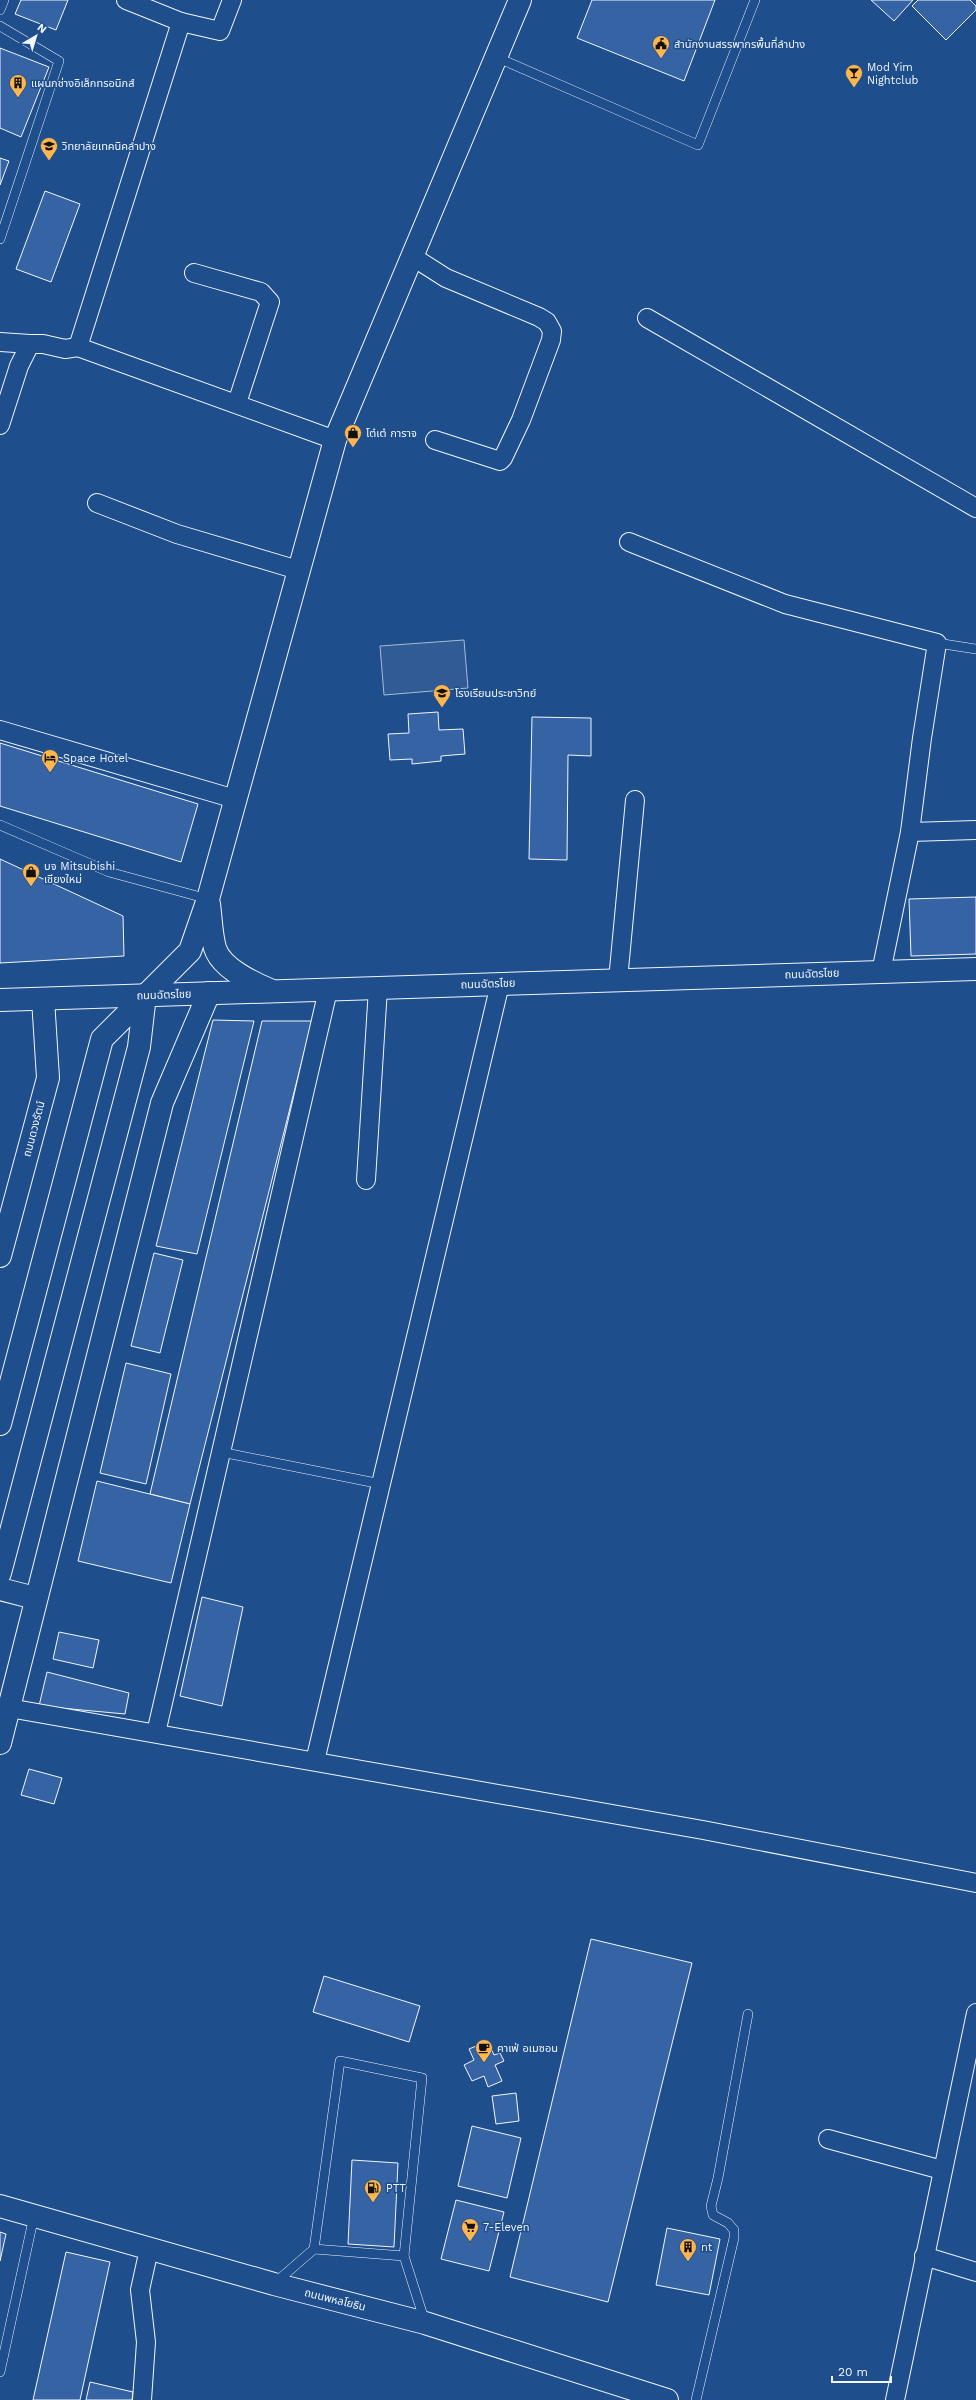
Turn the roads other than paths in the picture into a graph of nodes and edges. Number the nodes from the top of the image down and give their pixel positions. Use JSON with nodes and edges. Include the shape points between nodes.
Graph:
{"nodes":[{"id":1,"x":4,"y":0,"type":"edge"},
{"id":2,"x":126,"y":0,"type":"edge"},
{"id":3,"x":232,"y":0,"type":"edge"},
{"id":4,"x":520,"y":0,"type":"edge"},
{"id":5,"x":755,"y":0,"type":"edge"},
{"id":6,"x":0,"y":10,"type":"edge"},
{"id":7,"x":181,"y":22,"type":"junction"},
{"id":8,"x":0,"y":26,"type":"edge"},
{"id":9,"x":496,"y":57,"type":"junction"},
{"id":10,"x":0,"y":239,"type":"edge"},
{"id":11,"x":413,"y":258,"type":"junction"},
{"id":12,"x":194,"y":273,"type":"dead end"},
{"id":13,"x":647,"y":318,"type":"dead end"},
{"id":14,"x":0,"y":342,"type":"edge"},
{"id":15,"x":30,"y":344,"type":"junction"},
{"id":16,"x":78,"y":347,"type":"junction"},
{"id":17,"x":237,"y":403,"type":"junction"},
{"id":18,"x":0,"y":425,"type":"edge"},
{"id":19,"x":335,"y":440,"type":"junction"},
{"id":20,"x":435,"y":440,"type":"dead end"},
{"id":21,"x":97,"y":504,"type":"dead end"},
{"id":22,"x":976,"y":508,"type":"edge"},
{"id":23,"x":629,"y":542,"type":"dead end"},
{"id":24,"x":298,"y":570,"type":"junction"},
{"id":25,"x":938,"y":643,"type":"junction"},
{"id":26,"x":976,"y":649,"type":"edge"},
{"id":27,"x":0,"y":730,"type":"edge"},
{"id":28,"x":236,"y":799,"type":"junction"},
{"id":29,"x":635,"y":800,"type":"dead end"},
{"id":30,"x":0,"y":826,"type":"edge"},
{"id":31,"x":976,"y":830,"type":"edge"},
{"id":32,"x":910,"y":832,"type":"junction"},
{"id":33,"x":208,"y":899,"type":"junction"},
{"id":34,"x":976,"y":969,"type":"edge"},
{"id":35,"x":881,"y":972,"type":"junction"},
{"id":36,"x":618,"y":980,"type":"junction"},
{"id":37,"x":500,"y":984,"type":"junction"},
{"id":38,"x":378,"y":988,"type":"junction"},
{"id":39,"x":328,"y":990,"type":"junction"},
{"id":40,"x":274,"y":992,"type":"junction"},
{"id":41,"x":209,"y":993,"type":"junction"},
{"id":42,"x":145,"y":995,"type":"junction"},
{"id":43,"x":43,"y":999,"type":"junction"},
{"id":44,"x":0,"y":1000,"type":"edge"},
{"id":45,"x":366,"y":1180,"type":"dead end"},
{"id":46,"x":0,"y":1256,"type":"edge"},
{"id":47,"x":0,"y":1424,"type":"edge"},
{"id":48,"x":221,"y":1452,"type":"junction"},
{"id":49,"x":381,"y":1484,"type":"junction"},
{"id":50,"x":0,"y":1572,"type":"edge"},
{"id":51,"x":0,"y":1589,"type":"edge"},
{"id":52,"x":35,"y":1598,"type":"junction"},
{"id":53,"x":9,"y":1708,"type":"junction"},
{"id":54,"x":156,"y":1733,"type":"junction"},
{"id":55,"x":0,"y":1743,"type":"edge"},
{"id":56,"x":315,"y":1761,"type":"junction"},
{"id":57,"x":976,"y":1883,"type":"edge"},
{"id":58,"x":976,"y":2013,"type":"edge"},
{"id":59,"x":748,"y":2014,"type":"dead end"},
{"id":60,"x":828,"y":2140,"type":"dead end"},
{"id":61,"x":942,"y":2170,"type":"junction"},
{"id":62,"x":0,"y":2206,"type":"edge"},
{"id":63,"x":34,"y":2216,"type":"junction"},
{"id":64,"x":149,"y":2249,"type":"junction"},
{"id":65,"x":314,"y":2249,"type":"junction"},
{"id":66,"x":404,"y":2256,"type":"junction"},
{"id":67,"x":924,"y":2256,"type":"junction"},
{"id":68,"x":976,"y":2272,"type":"edge"},
{"id":69,"x":274,"y":2284,"type":"junction"},
{"id":70,"x":425,"y":2323,"type":"junction"},
{"id":71,"x":0,"y":2372,"type":"edge"},
{"id":72,"x":142,"y":2400,"type":"edge"},
{"id":73,"x":667,"y":2400,"type":"edge"},
{"id":74,"x":696,"y":2400,"type":"edge"},
{"id":75,"x":895,"y":2400,"type":"edge"}],
"edges":[{"from":1,"to":6,"type":"lane"},
{"from":2,"to":7,"type":"street"},
{"from":3,"to":7,"type":"street","via":[[220,31]]},
{"from":4,"to":9,"type":"main road"},
{"from":5,"to":9,"type":"lane","via":[[698,145]]},
{"from":7,"to":16,"type":"street"},
{"from":8,"to":10,"type":"lane","via":[[59,61]]},
{"from":9,"to":11,"type":"main road"},
{"from":11,"to":19,"type":"main road"},
{"from":11,"to":20,"type":"street","via":[[446,278],[539,317],[547,322],[552,331],[551,340],[508,453],[500,461]]},
{"from":12,"to":17,"type":"street","via":[[261,292],[270,302]]},
{"from":13,"to":22,"type":"street"},
{"from":14,"to":15,"type":"street"},
{"from":15,"to":16,"type":"street","via":[[65,349]]},
{"from":15,"to":18,"type":"street","via":[[19,366]]},
{"from":16,"to":17,"type":"street"},
{"from":17,"to":19,"type":"street"},
{"from":19,"to":24,"type":"main road"},
{"from":21,"to":24,"type":"street","via":[[177,534]]},
{"from":23,"to":25,"type":"street","via":[[785,604]]},
{"from":24,"to":28,"type":"main road"},
{"from":25,"to":26,"type":"lane"},
{"from":25,"to":32,"type":"street"},
{"from":27,"to":28,"type":"street"},
{"from":28,"to":33,"type":"main road"},
{"from":29,"to":36,"type":"street"},
{"from":30,"to":33,"type":"lane","via":[[109,872]]},
{"from":31,"to":32,"type":"street"},
{"from":32,"to":35,"type":"street"},
{"from":33,"to":40,"type":"main road","via":[[215,949],[229,967],[249,981]]},
{"from":33,"to":42,"type":"main road","via":[[190,951]]},
{"from":34,"to":35,"type":"main road","name":"ถนนฉัตรไชย"},
{"from":35,"to":36,"type":"main road","name":"ถนนฉัตรไชย"},
{"from":36,"to":37,"type":"main road","name":"ถนนฉัตรไชย"},
{"from":37,"to":38,"type":"main road","name":"ถนนฉัตรไชย"},
{"from":37,"to":49,"type":"street"},
{"from":38,"to":39,"type":"main road","name":"ถนนฉัตรไชย"},
{"from":38,"to":45,"type":"street"},
{"from":39,"to":40,"type":"main road","name":"ถนนฉัตรไชย"},
{"from":39,"to":48,"type":"street"},
{"from":40,"to":41,"type":"main road","name":"ถนนฉัตรไชย"},
{"from":41,"to":42,"type":"main road","name":"ถนนฉัตรไชย"},
{"from":41,"to":52,"type":"main road","via":[[162,1103]]},
{"from":42,"to":43,"type":"main road","name":"ถนนฉัตรไชย"},
{"from":42,"to":47,"type":"main road","via":[[102,1039]]},
{"from":42,"to":50,"type":"main road","via":[[139,1047]]},
{"from":43,"to":44,"type":"main road","name":"ถนนฉัตรไชย"},
{"from":43,"to":46,"type":"main road","name":"ถนนดวงรัตน์","via":[[48,1078]]},
{"from":48,"to":49,"type":"lane"},
{"from":48,"to":54,"type":"street"},
{"from":49,"to":56,"type":"street"},
{"from":51,"to":52,"type":"main road"},
{"from":52,"to":53,"type":"main road"},
{"from":53,"to":54,"type":"street"},
{"from":53,"to":55,"type":"main road"},
{"from":54,"to":56,"type":"street"},
{"from":56,"to":57,"type":"street","via":[[703,1830]]},
{"from":58,"to":61,"type":"street"},
{"from":59,"to":74,"type":"lane","via":[[711,2206],[713,2215],[734,2230],[734,2238]]},
{"from":60,"to":61,"type":"street"},
{"from":61,"to":67,"type":"street"},
{"from":62,"to":63,"type":"main road","name":"ถนนพหลโยธิน"},
{"from":63,"to":64,"type":"main road","name":"ถนนพหลโยธิน"},
{"from":63,"to":71,"type":"lane"},
{"from":64,"to":69,"type":"main road","name":"ถนนพหลโยธิน"},
{"from":64,"to":72,"type":"street","via":[[140,2290],[146,2342]]},
{"from":65,"to":66,"type":"lane"},
{"from":65,"to":66,"type":"lane","via":[[340,2062],[422,2078]]},
{"from":65,"to":69,"type":"lane"},
{"from":66,"to":70,"type":"lane"},
{"from":67,"to":68,"type":"street"},
{"from":67,"to":75,"type":"street"},
{"from":69,"to":70,"type":"main road","name":"ถนนพหลโยธิน"},
{"from":70,"to":73,"type":"main road","name":"ถนนพหลโยธิน"}]}
